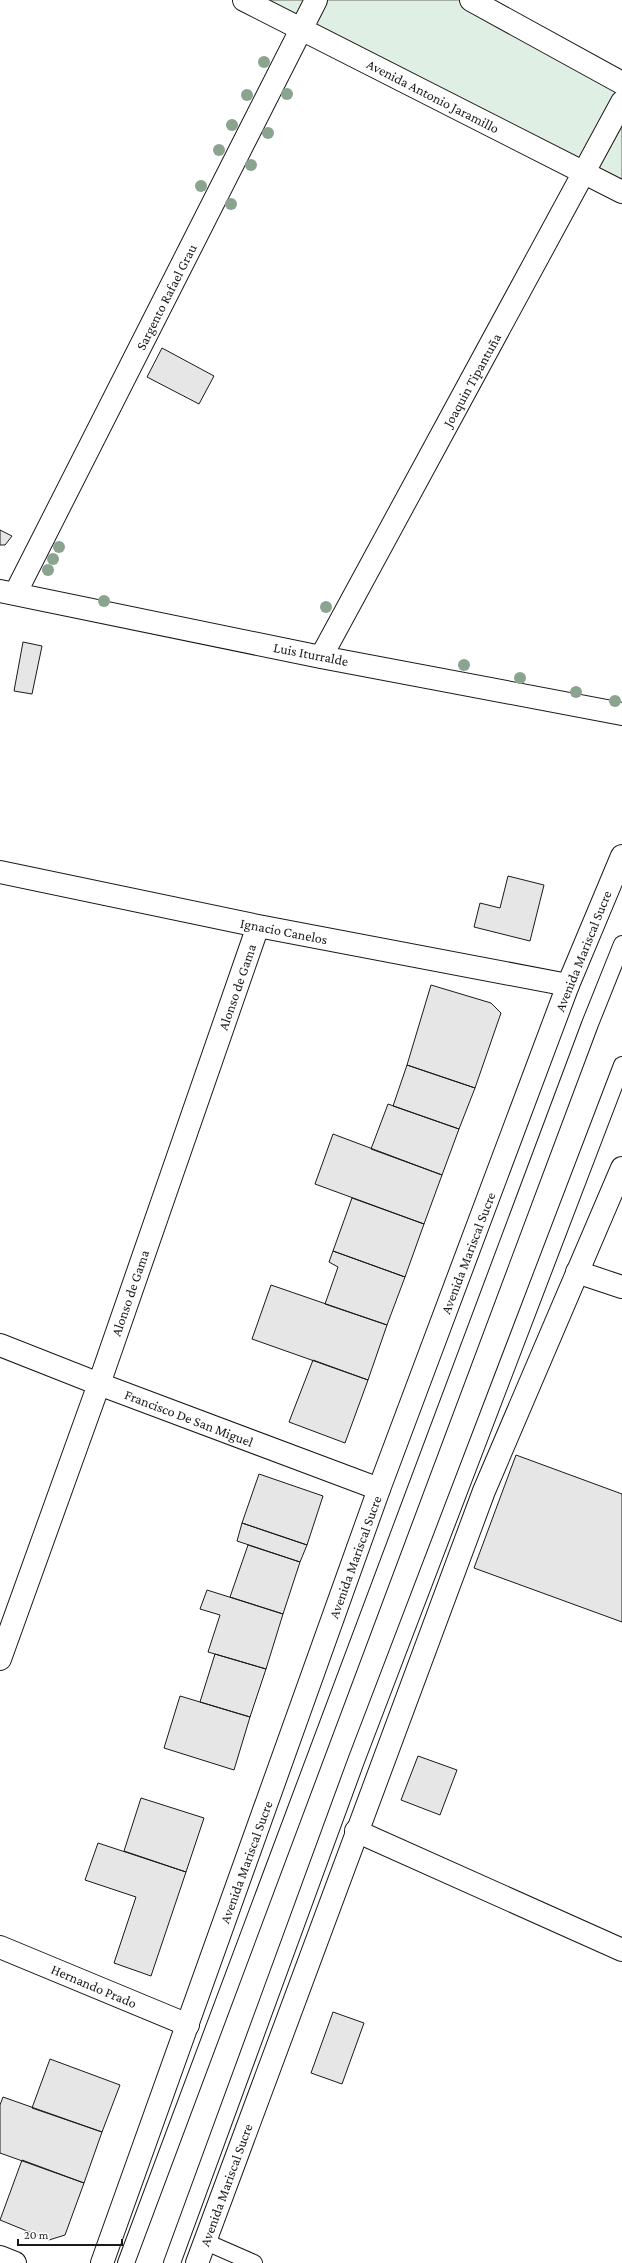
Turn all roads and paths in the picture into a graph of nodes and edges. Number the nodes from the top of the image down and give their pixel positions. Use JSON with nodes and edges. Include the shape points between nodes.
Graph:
{"nodes":[{"id":1,"x":244,"y":0,"type":"edge"},
{"id":2,"x":316,"y":0,"type":"edge"},
{"id":3,"x":471,"y":0,"type":"edge"},
{"id":4,"x":301,"y":30,"type":"junction"},
{"id":5,"x":622,"y":83,"type":"edge"},
{"id":6,"x":622,"y":102,"type":"edge"},
{"id":7,"x":585,"y":173,"type":"junction"},
{"id":8,"x":622,"y":192,"type":"edge"},
{"id":9,"x":8,"y":592,"type":"edge"},
{"id":10,"x":321,"y":657,"type":"junction"},
{"id":11,"x":622,"y":714,"type":"edge"},
{"id":12,"x":622,"y":856,"type":"edge"},
{"id":13,"x":0,"y":872,"type":"edge"},
{"id":14,"x":258,"y":926,"type":"junction"},
{"id":15,"x":622,"y":944,"type":"edge"},
{"id":16,"x":568,"y":986,"type":"junction"},
{"id":17,"x":622,"y":1065,"type":"edge"},
{"id":18,"x":622,"y":1168,"type":"edge"},
{"id":19,"x":577,"y":1272,"type":"junction"},
{"id":20,"x":622,"y":1287,"type":"edge"},
{"id":21,"x":0,"y":1345,"type":"edge"},
{"id":22,"x":99,"y":1384,"type":"junction"},
{"id":23,"x":379,"y":1489,"type":"junction"},
{"id":24,"x":0,"y":1658,"type":"edge"},
{"id":25,"x":356,"y":1831,"type":"junction"},
{"id":26,"x":0,"y":1947,"type":"edge"},
{"id":27,"x":622,"y":1950,"type":"edge"},
{"id":28,"x":188,"y":2025,"type":"junction"},
{"id":29,"x":206,"y":2242,"type":"junction"},
{"id":30,"x":0,"y":2257,"type":"edge"},
{"id":31,"x":15,"y":2263,"type":"edge"},
{"id":32,"x":102,"y":2263,"type":"edge"},
{"id":33,"x":126,"y":2263,"type":"edge"},
{"id":34,"x":172,"y":2263,"type":"edge"},
{"id":35,"x":197,"y":2263,"type":"edge"},
{"id":36,"x":254,"y":2263,"type":"edge"}],
"edges":[{"from":1,"to":4,"type":"street","name":"Avenida Antonio Jaramillo"},
{"from":2,"to":4,"type":"street","name":"Sargento Rafael Grau"},
{"from":3,"to":5,"type":"street"},
{"from":4,"to":7,"type":"street","name":"Avenida Antonio Jaramillo"},
{"from":4,"to":9,"type":"street","name":"Sargento Rafael Grau"},
{"from":6,"to":7,"type":"street","name":"Joaquin Tipantuña"},
{"from":7,"to":8,"type":"street","name":"Avenida Antonio Jaramillo"},
{"from":7,"to":10,"type":"street","name":"Joaquin Tipantuña"},
{"from":9,"to":10,"type":"street","name":"Luis Iturralde"},
{"from":10,"to":11,"type":"street","name":"Luis Iturralde"},
{"from":12,"to":16,"type":"street","name":"Avenida Mariscal Sucre"},
{"from":13,"to":14,"type":"street","name":"Ignacio Canelos"},
{"from":14,"to":16,"type":"street","name":"Ignacio Canelos"},
{"from":14,"to":22,"type":"street","name":"Alonso de Gama"},
{"from":15,"to":33,"type":"lane"},
{"from":16,"to":23,"type":"street","name":"Avenida Mariscal Sucre"},
{"from":17,"to":34,"type":"lane","via":[[356,1761]]},
{"from":18,"to":19,"type":"street","name":"Avenida Mariscal Sucre"},
{"from":19,"to":20,"type":"street"},
{"from":19,"to":25,"type":"street","name":"Avenida Mariscal Sucre","via":[[484,1491]]},
{"from":21,"to":22,"type":"street","name":"Francisco De San Miguel"},
{"from":22,"to":23,"type":"street","name":"Francisco De San Miguel"},
{"from":22,"to":24,"type":"street","name":"Alonso de Gama"},
{"from":23,"to":28,"type":"street","name":"Avenida Mariscal Sucre"},
{"from":25,"to":27,"type":"street"},
{"from":25,"to":29,"type":"street","name":"Avenida Mariscal Sucre"},
{"from":26,"to":28,"type":"street","name":"Hernando Prado"},
{"from":28,"to":32,"type":"street","name":"Avenida Mariscal Sucre"},
{"from":29,"to":35,"type":"street","name":"Avenida Mariscal Sucre"},
{"from":29,"to":36,"type":"lane"},
{"from":30,"to":31,"type":"street"}]}
